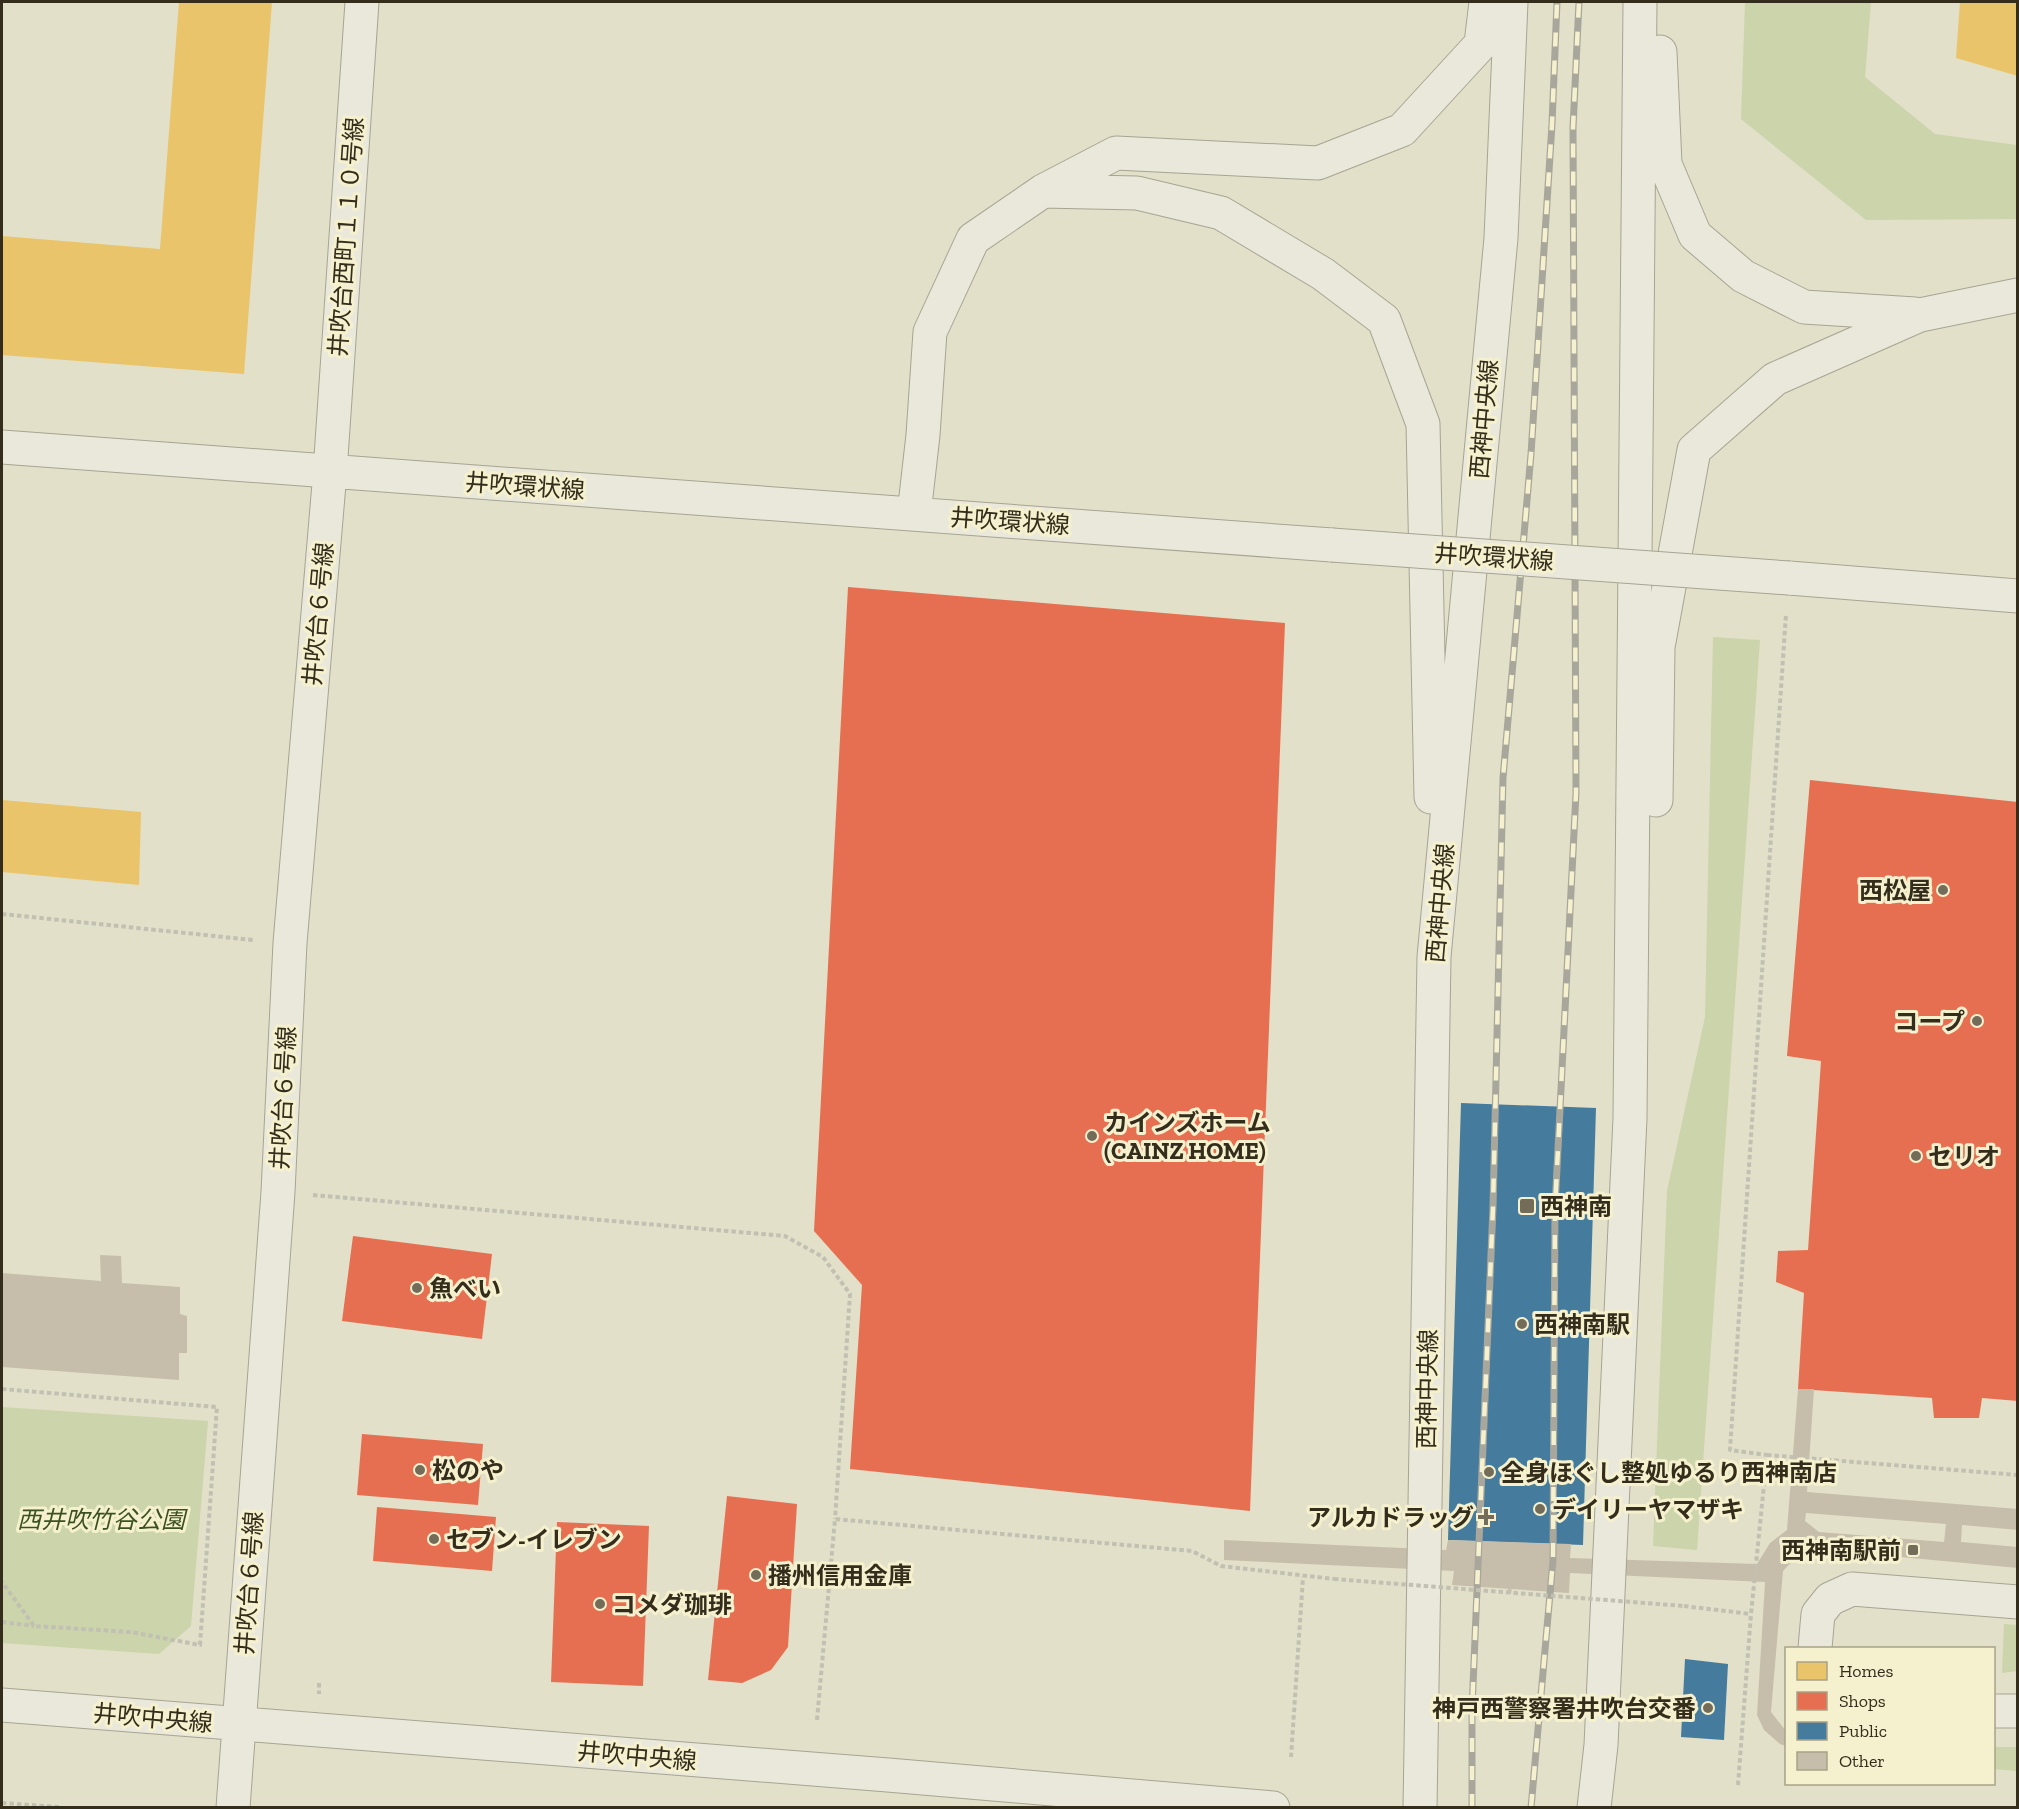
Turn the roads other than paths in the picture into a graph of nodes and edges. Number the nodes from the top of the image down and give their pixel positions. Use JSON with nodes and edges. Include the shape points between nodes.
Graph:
{"nodes":[{"id":1,"x":362,"y":2,"type":"edge"},
{"id":2,"x":1486,"y":2,"type":"edge"},
{"id":3,"x":1511,"y":2,"type":"edge"},
{"id":4,"x":1640,"y":2,"type":"edge"},
{"id":5,"x":1658,"y":2,"type":"edge"},
{"id":6,"x":1043,"y":191,"type":"junction"},
{"id":7,"x":2018,"y":295,"type":"edge"},
{"id":8,"x":1920,"y":315,"type":"junction"},
{"id":9,"x":2,"y":447,"type":"edge"},
{"id":10,"x":330,"y":472,"type":"junction"},
{"id":11,"x":914,"y":514,"type":"junction"},
{"id":12,"x":2018,"y":596,"type":"edge"},
{"id":13,"x":1434,"y":957,"type":"junction"},
{"id":14,"x":1630,"y":1118,"type":"junction"},
{"id":15,"x":2018,"y":1602,"type":"edge"},
{"id":16,"x":1815,"y":1647,"type":"edge"},
{"id":17,"x":2,"y":1706,"type":"edge"},
{"id":18,"x":2018,"y":1711,"type":"edge"},
{"id":19,"x":1995,"y":1712,"type":"edge"},
{"id":20,"x":238,"y":1725,"type":"junction"},
{"id":21,"x":1186,"y":1804,"type":"edge"},
{"id":22,"x":233,"y":1808,"type":"edge"},
{"id":23,"x":1273,"y":1808,"type":"edge"},
{"id":24,"x":1420,"y":1808,"type":"edge"},
{"id":25,"x":1594,"y":1808,"type":"edge"}],
"edges":[{"from":1,"to":10,"type":"street","name":"井吹台西町１１０号線"},
{"from":2,"to":6,"type":"street","via":[[1481,44],[1402,130],[1318,163],[1116,153]]},
{"from":3,"to":13,"type":"street","name":"西神中央線","via":[[1501,238]]},
{"from":4,"to":14,"type":"street"},
{"from":5,"to":8,"type":"street","via":[[1665,164],[1695,235],[1743,276],[1804,306]]},
{"from":6,"to":11,"type":"street","via":[[973,239],[930,332]]},
{"from":6,"to":13,"type":"street","via":[[1137,192],[1221,213],[1323,274],[1384,320],[1423,424]]},
{"from":7,"to":8,"type":"street"},
{"from":8,"to":14,"type":"street","via":[[1775,379],[1694,450],[1658,647],[1654,908]]},
{"from":9,"to":10,"type":"street","name":"井吹環状線"},
{"from":10,"to":11,"type":"street","name":"井吹環状線"},
{"from":10,"to":20,"type":"street","name":"井吹台６号線","via":[[290,943],[278,1192]]},
{"from":11,"to":12,"type":"street","name":"井吹環状線","bridge":true},
{"from":13,"to":24,"type":"street","name":"西神中央線"},
{"from":14,"to":25,"type":"street","via":[[1601,1745]]},
{"from":15,"to":16,"type":"street","via":[[1852,1589],[1830,1599],[1818,1614]]},
{"from":17,"to":20,"type":"street","name":"井吹中央線"},
{"from":18,"to":19,"type":"street"},
{"from":20,"to":21,"type":"street","name":"井吹中央線","via":[[888,1775]]},
{"from":20,"to":22,"type":"street","name":"井吹台６号線"},
{"from":21,"to":23,"type":"street","name":"井吹中央線"}]}
